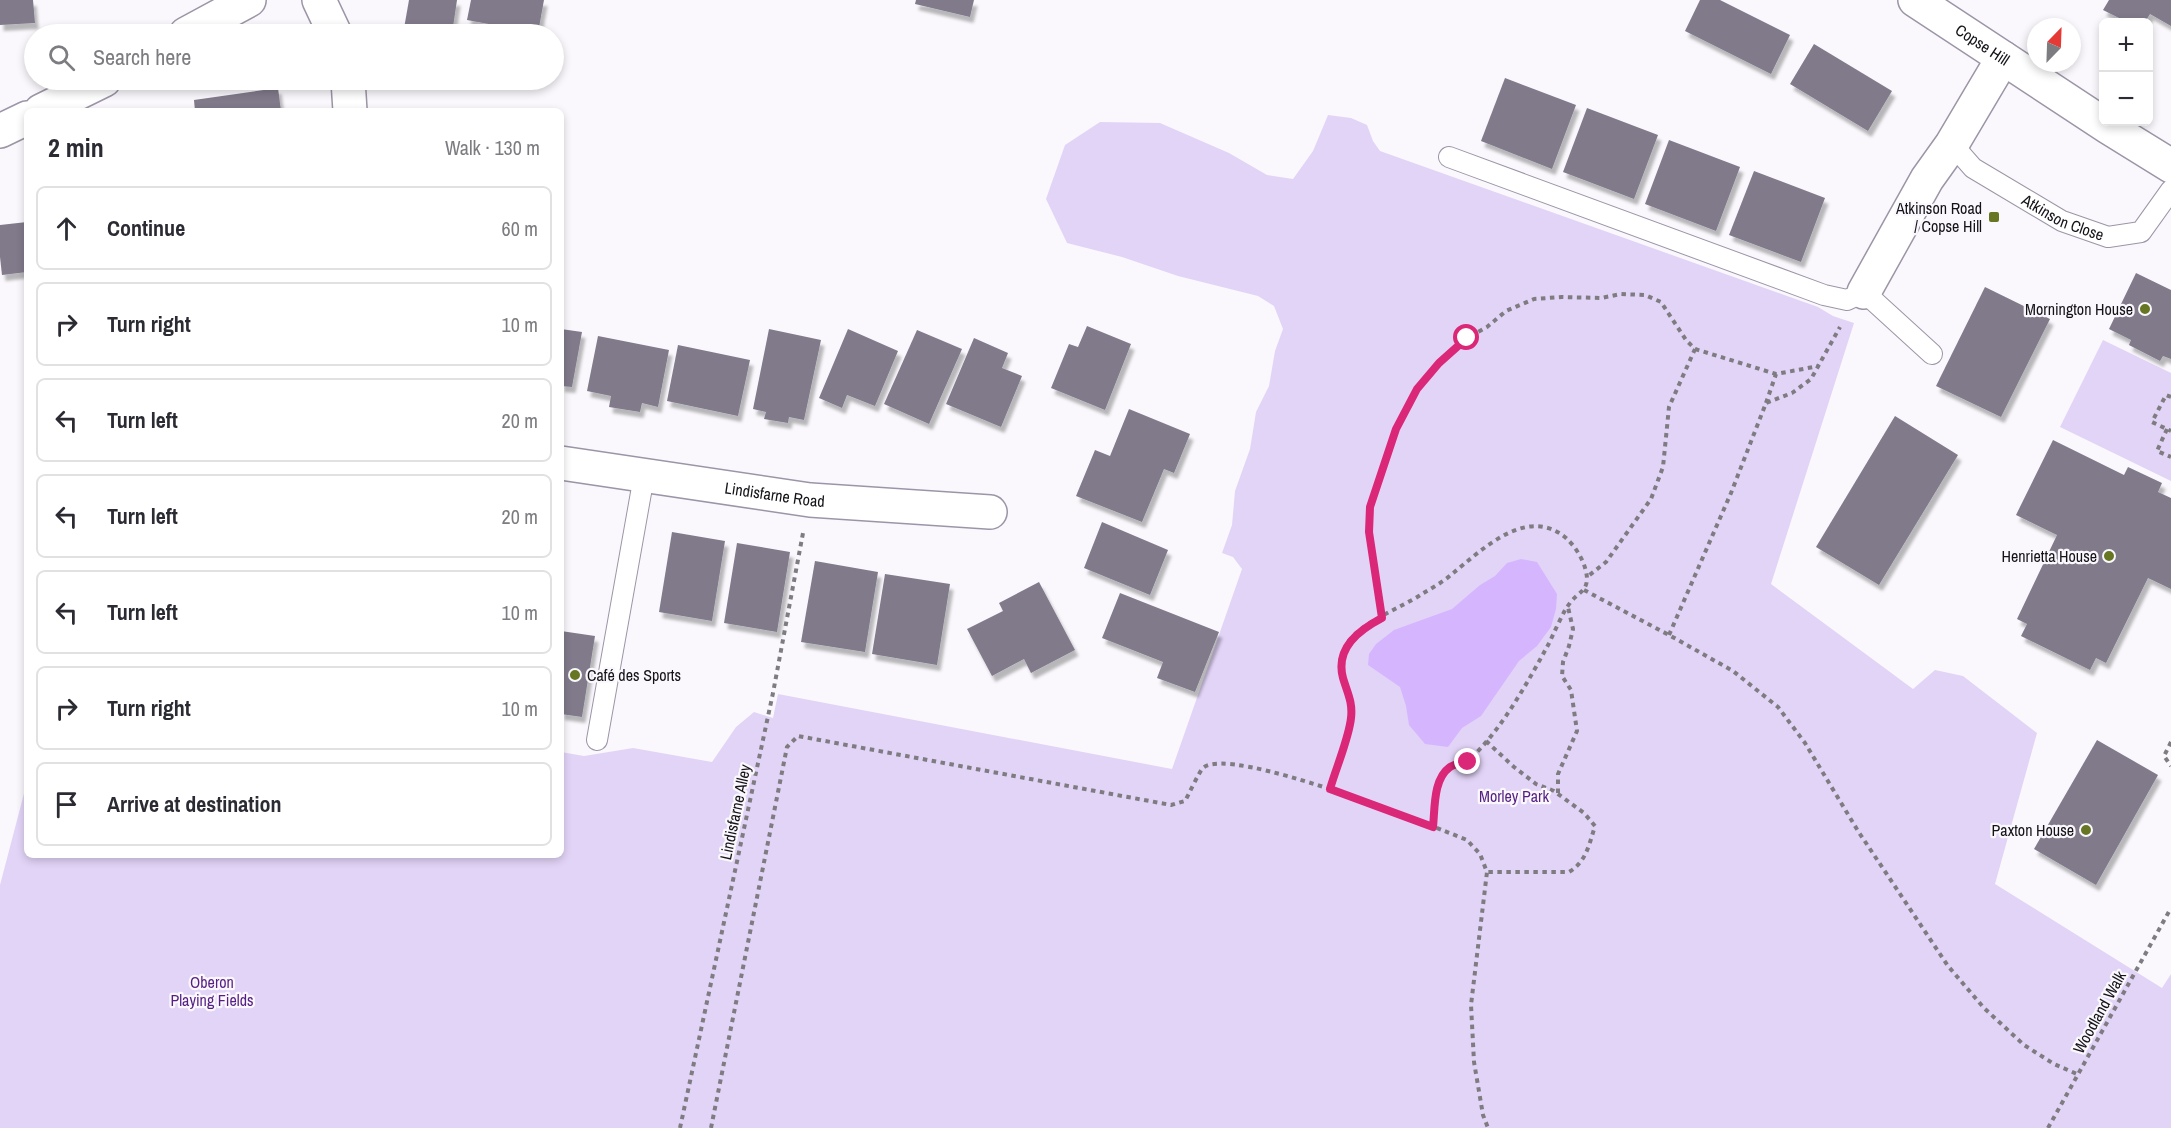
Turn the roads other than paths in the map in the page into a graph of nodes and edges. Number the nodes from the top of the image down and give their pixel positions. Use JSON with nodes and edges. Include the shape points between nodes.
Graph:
{"nodes":[{"id":1,"x":249,"y":0,"type":"edge"},
{"id":2,"x":319,"y":0,"type":"edge"},
{"id":3,"x":1915,"y":0,"type":"edge"},
{"id":4,"x":205,"y":24,"type":"edge"},
{"id":5,"x":330,"y":24,"type":"edge"},
{"id":6,"x":2003,"y":58,"type":"junction"},
{"id":7,"x":84,"y":90,"type":"edge"},
{"id":8,"x":349,"y":90,"type":"edge"},
{"id":9,"x":47,"y":108,"type":"edge"},
{"id":10,"x":350,"y":108,"type":"edge"},
{"id":11,"x":24,"y":119,"type":"edge"},
{"id":12,"x":0,"y":131,"type":"edge"},
{"id":13,"x":1952,"y":144,"type":"junction"},
{"id":14,"x":1449,"y":157,"type":"dead end"},
{"id":15,"x":2171,"y":166,"type":"edge"},
{"id":16,"x":2171,"y":190,"type":"edge"},
{"id":17,"x":1856,"y":296,"type":"junction"},
{"id":18,"x":1932,"y":354,"type":"dead end"},
{"id":19,"x":564,"y":463,"type":"edge"},
{"id":20,"x":644,"y":476,"type":"junction"},
{"id":21,"x":990,"y":512,"type":"dead end"},
{"id":22,"x":597,"y":740,"type":"dead end"}],
"edges":[{"from":1,"to":4,"type":"street"},
{"from":2,"to":5,"type":"street"},
{"from":3,"to":6,"type":"street","name":"Copse Hill"},
{"from":6,"to":13,"type":"street"},
{"from":6,"to":15,"type":"street","name":"Copse Hill"},
{"from":7,"to":9,"type":"street"},
{"from":8,"to":10,"type":"street"},
{"from":11,"to":12,"type":"street"},
{"from":13,"to":16,"type":"lane","name":"Atkinson Close","via":[[1973,168],[2062,221],[2108,237],[2141,232]]},
{"from":13,"to":17,"type":"street"},
{"from":14,"to":17,"type":"lane","via":[[1824,295]]},
{"from":17,"to":18,"type":"lane"},
{"from":19,"to":20,"type":"street","name":"Lindisfarne Road"},
{"from":20,"to":21,"type":"street","name":"Lindisfarne Road","via":[[810,500]]},
{"from":20,"to":22,"type":"lane"}]}
